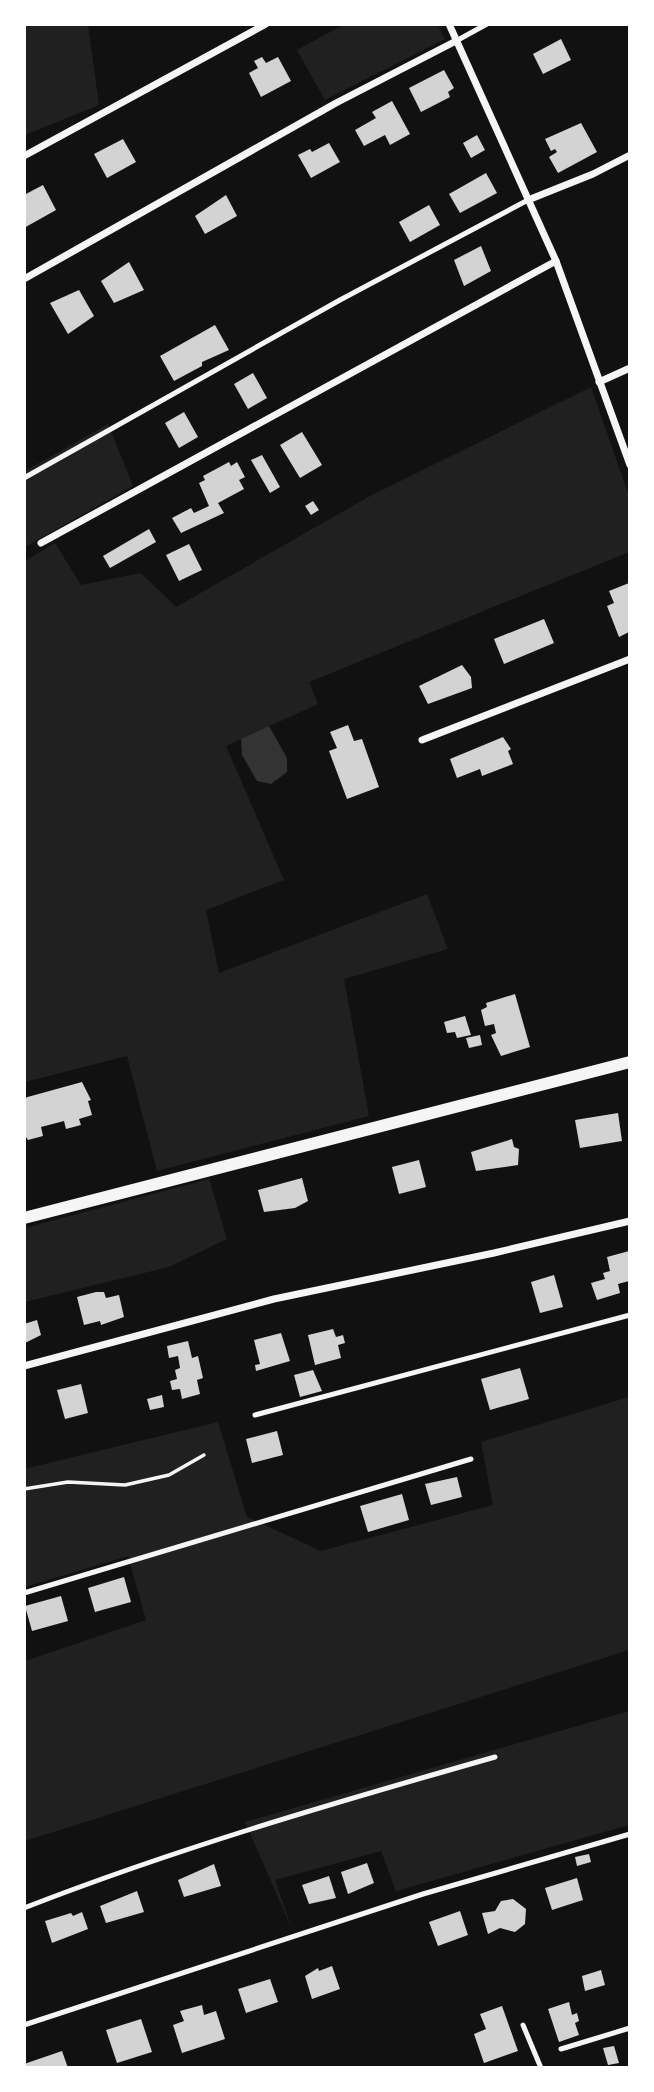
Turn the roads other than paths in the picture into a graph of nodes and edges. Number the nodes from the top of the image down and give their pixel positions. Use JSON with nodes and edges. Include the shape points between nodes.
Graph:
{"nodes":[{"id":1,"x":266,"y":24,"type":"edge"},
{"id":2,"x":449,"y":24,"type":"edge"},
{"id":3,"x":487,"y":24,"type":"edge"},
{"id":4,"x":456,"y":41,"type":"junction"},
{"id":5,"x":629,"y":155,"type":"edge"},
{"id":6,"x":24,"y":156,"type":"edge"},
{"id":7,"x":528,"y":200,"type":"junction"},
{"id":8,"x":556,"y":261,"type":"junction"},
{"id":9,"x":24,"y":279,"type":"edge"},
{"id":10,"x":629,"y":368,"type":"edge"},
{"id":11,"x":599,"y":382,"type":"junction"},
{"id":12,"x":629,"y":465,"type":"edge"},
{"id":13,"x":24,"y":478,"type":"edge"},
{"id":14,"x":41,"y":543,"type":"dead end"},
{"id":15,"x":629,"y":659,"type":"edge"},
{"id":16,"x":422,"y":740,"type":"dead end"},
{"id":17,"x":629,"y":1062,"type":"edge"},
{"id":18,"x":24,"y":1218,"type":"edge"},
{"id":19,"x":629,"y":1221,"type":"edge"},
{"id":20,"x":629,"y":1315,"type":"edge"},
{"id":21,"x":24,"y":1366,"type":"edge"},
{"id":22,"x":255,"y":1415,"type":"dead end"},
{"id":23,"x":471,"y":1459,"type":"dead end"},
{"id":24,"x":24,"y":1593,"type":"edge"},
{"id":25,"x":495,"y":1757,"type":"dead end"},
{"id":26,"x":629,"y":1834,"type":"edge"},
{"id":27,"x":24,"y":1908,"type":"edge"},
{"id":28,"x":24,"y":2025,"type":"edge"},
{"id":29,"x":523,"y":2025,"type":"dead end"},
{"id":30,"x":629,"y":2028,"type":"edge"},
{"id":31,"x":561,"y":2049,"type":"dead end"},
{"id":32,"x":541,"y":2067,"type":"edge"}],
"edges":[{"from":1,"to":6,"type":"street"},
{"from":2,"to":4,"type":"street"},
{"from":3,"to":4,"type":"lane"},
{"from":4,"to":7,"type":"street"},
{"from":4,"to":9,"type":"street","via":[[336,103]]},
{"from":5,"to":7,"type":"street"},
{"from":7,"to":8,"type":"street"},
{"from":7,"to":13,"type":"lane"},
{"from":8,"to":11,"type":"street"},
{"from":8,"to":14,"type":"street"},
{"from":10,"to":11,"type":"street"},
{"from":11,"to":12,"type":"street"},
{"from":15,"to":16,"type":"street"},
{"from":17,"to":18,"type":"street"},
{"from":19,"to":21,"type":"street","via":[[274,1299]]},
{"from":20,"to":22,"type":"lane"},
{"from":23,"to":24,"type":"lane"},
{"from":25,"to":27,"type":"lane","via":[[250,1830]]},
{"from":26,"to":28,"type":"lane","via":[[423,1894]]},
{"from":29,"to":32,"type":"lane"},
{"from":30,"to":31,"type":"lane"}]}
